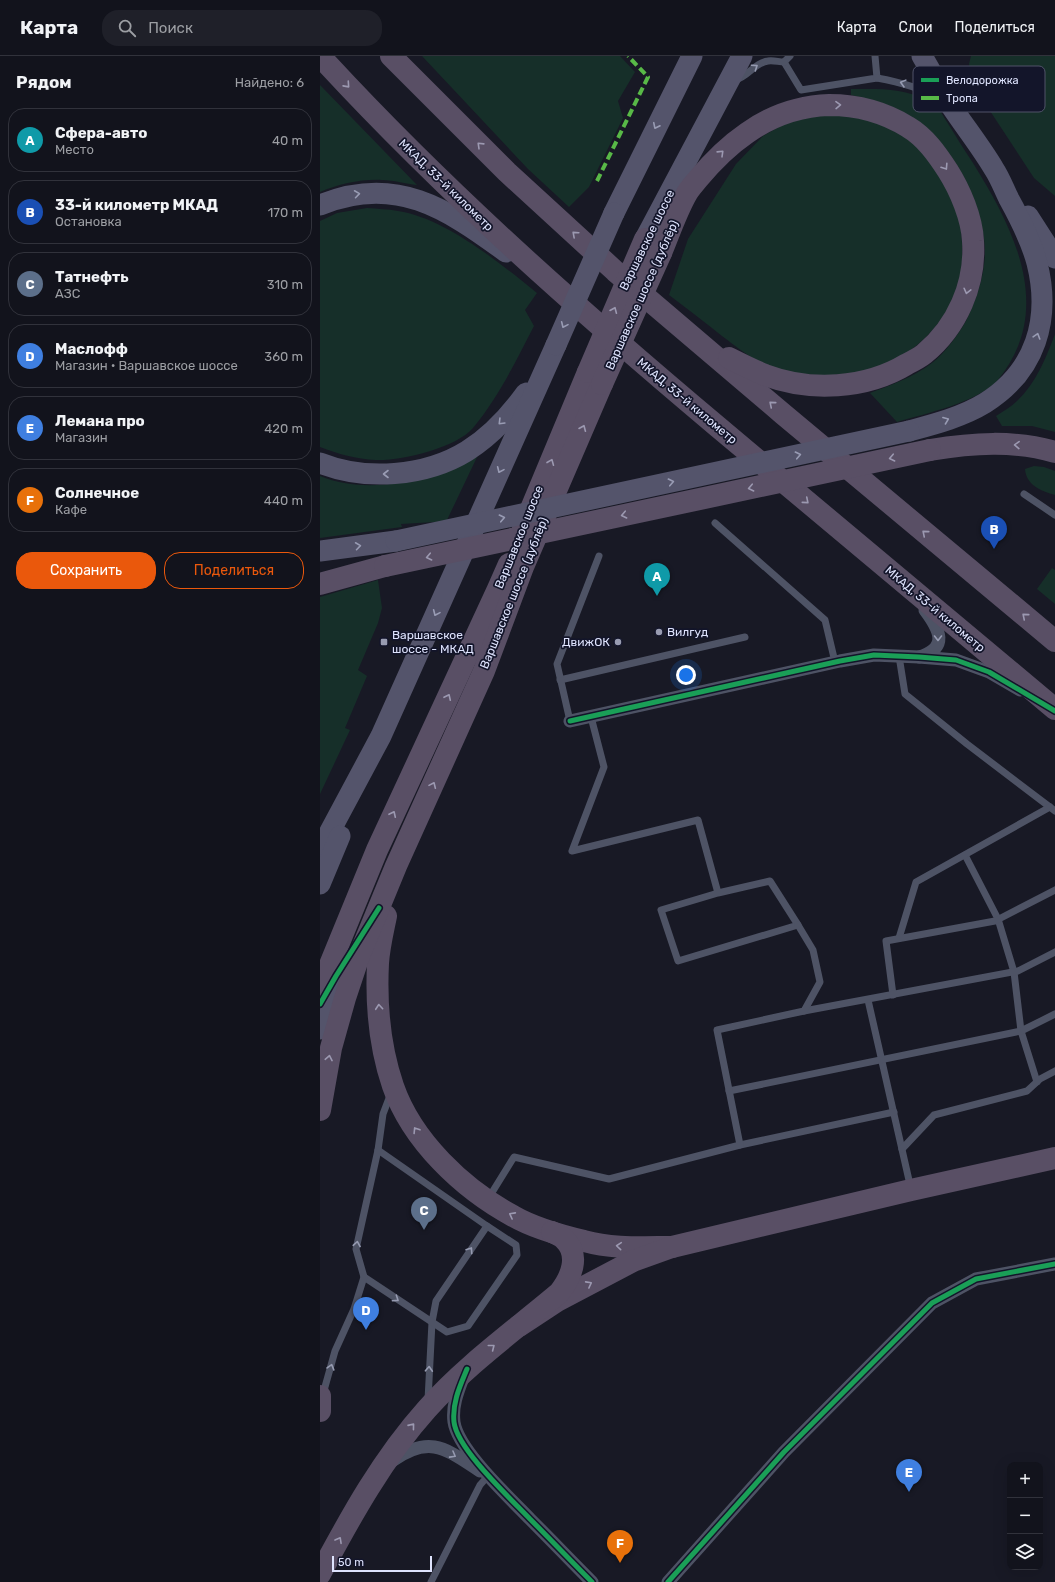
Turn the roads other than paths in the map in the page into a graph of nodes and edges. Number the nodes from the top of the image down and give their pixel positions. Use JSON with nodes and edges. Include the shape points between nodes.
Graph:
{"nodes":[{"id":1,"x":320,"y":56,"type":"edge"},
{"id":2,"x":391,"y":56,"type":"edge"},
{"id":3,"x":692,"y":56,"type":"edge"},
{"id":4,"x":742,"y":56,"type":"edge"},
{"id":5,"x":790,"y":56,"type":"edge"},
{"id":6,"x":875,"y":56,"type":"edge"},
{"id":7,"x":922,"y":56,"type":"edge"},
{"id":8,"x":784,"y":62,"type":"junction"},
{"id":9,"x":928,"y":66,"type":"edge"},
{"id":10,"x":877,"y":78,"type":"junction"},
{"id":11,"x":728,"y":82,"type":"junction"},
{"id":12,"x":913,"y":86,"type":"edge"},
{"id":13,"x":955,"y":112,"type":"edge"},
{"id":14,"x":993,"y":167,"type":"junction"},
{"id":15,"x":687,"y":193,"type":"junction"},
{"id":16,"x":320,"y":205,"type":"edge"},
{"id":17,"x":645,"y":239,"type":"joint"},
{"id":18,"x":1055,"y":258,"type":"edge"},
{"id":19,"x":581,"y":310,"type":"junction"},
{"id":20,"x":667,"y":316,"type":"junction"},
{"id":21,"x":556,"y":345,"type":"junction"},
{"id":22,"x":595,"y":378,"type":"junction"},
{"id":23,"x":1055,"y":452,"type":"edge"},
{"id":24,"x":320,"y":463,"type":"edge"},
{"id":25,"x":1024,"y":494,"type":"dead end"},
{"id":26,"x":1055,"y":515,"type":"edge"},
{"id":27,"x":714,"y":523,"type":"dead end"},
{"id":28,"x":320,"y":551,"type":"edge"},
{"id":29,"x":599,"y":556,"type":"dead end"},
{"id":30,"x":882,"y":564,"type":"junction"},
{"id":31,"x":320,"y":584,"type":"edge"},
{"id":32,"x":745,"y":638,"type":"dead end"},
{"id":33,"x":1055,"y":641,"type":"edge"},
{"id":34,"x":899,"y":656,"type":"junction"},
{"id":35,"x":919,"y":657,"type":"junction"},
{"id":36,"x":835,"y":662,"type":"junction"},
{"id":37,"x":560,"y":680,"type":"junction"},
{"id":38,"x":1055,"y":710,"type":"edge"},
{"id":39,"x":591,"y":716,"type":"junction"},
{"id":40,"x":570,"y":721,"type":"joint"},
{"id":41,"x":381,"y":736,"type":"junction"},
{"id":42,"x":1053,"y":809,"type":"edge"},
{"id":43,"x":320,"y":850,"type":"edge"},
{"id":44,"x":965,"y":855,"type":"junction"},
{"id":45,"x":396,"y":866,"type":"junction"},
{"id":46,"x":320,"y":884,"type":"edge"},
{"id":47,"x":1055,"y":890,"type":"edge"},
{"id":48,"x":718,"y":893,"type":"junction"},
{"id":49,"x":379,"y":908,"type":"junction"},
{"id":50,"x":998,"y":919,"type":"junction"},
{"id":51,"x":798,"y":925,"type":"junction"},
{"id":52,"x":899,"y":938,"type":"junction"},
{"id":53,"x":1055,"y":952,"type":"edge"},
{"id":54,"x":1014,"y":972,"type":"junction"},
{"id":55,"x":328,"y":982,"type":"edge"},
{"id":56,"x":894,"y":995,"type":"junction"},
{"id":57,"x":868,"y":1000,"type":"junction"},
{"id":58,"x":320,"y":1004,"type":"edge"},
{"id":59,"x":804,"y":1011,"type":"junction"},
{"id":60,"x":1055,"y":1014,"type":"edge"},
{"id":61,"x":320,"y":1029,"type":"edge"},
{"id":62,"x":1020,"y":1031,"type":"junction"},
{"id":63,"x":882,"y":1060,"type":"junction"},
{"id":64,"x":1055,"y":1071,"type":"edge"},
{"id":65,"x":1037,"y":1082,"type":"junction"},
{"id":66,"x":393,"y":1087,"type":"junction"},
{"id":67,"x":729,"y":1091,"type":"junction"},
{"id":68,"x":320,"y":1110,"type":"edge"},
{"id":69,"x":894,"y":1112,"type":"junction"},
{"id":70,"x":740,"y":1146,"type":"junction"},
{"id":71,"x":902,"y":1148,"type":"junction"},
{"id":72,"x":378,"y":1150,"type":"junction"},
{"id":73,"x":1055,"y":1158,"type":"edge"},
{"id":74,"x":911,"y":1190,"type":"junction"},
{"id":75,"x":487,"y":1201,"type":"junction"},
{"id":76,"x":487,"y":1226,"type":"junction"},
{"id":77,"x":548,"y":1230,"type":"junction"},
{"id":78,"x":672,"y":1247,"type":"junction"},
{"id":79,"x":1055,"y":1264,"type":"edge"},
{"id":80,"x":364,"y":1277,"type":"junction"},
{"id":81,"x":432,"y":1322,"type":"junction"},
{"id":82,"x":519,"y":1326,"type":"junction"},
{"id":83,"x":467,"y":1369,"type":"junction"},
{"id":84,"x":320,"y":1396,"type":"edge"},
{"id":85,"x":320,"y":1404,"type":"edge"},
{"id":86,"x":427,"y":1408,"type":"junction"},
{"id":87,"x":320,"y":1412,"type":"edge"},
{"id":88,"x":380,"y":1469,"type":"junction"},
{"id":89,"x":488,"y":1476,"type":"junction"},
{"id":90,"x":320,"y":1574,"type":"edge"},
{"id":91,"x":431,"y":1582,"type":"edge"},
{"id":92,"x":592,"y":1582,"type":"edge"},
{"id":93,"x":668,"y":1582,"type":"edge"}],
"edges":[{"from":1,"to":19,"type":"highway","name":"МКАД, 33-й километр","one_way":true,"via":[[460,199]]},
{"from":20,"to":2,"type":"highway","one_way":true,"via":[[507,172]]},
{"from":3,"to":21,"type":"main road","one_way":true,"bridge":true,"via":[[614,213]]},
{"from":4,"to":11,"type":"main road","name":"Варшавское шоссе"},
{"from":5,"to":8,"type":"lane"},
{"from":6,"to":10,"type":"lane"},
{"from":7,"to":9,"type":"main road"},
{"from":8,"to":10,"type":"lane","via":[[802,90]]},
{"from":11,"to":8,"type":"lane","one_way":true,"via":[[740,79],[757,65],[768,61]]},
{"from":12,"to":10,"type":"lane","one_way":true},
{"from":11,"to":15,"type":"main road","name":"Варшавское шоссе (дублёр)"},
{"from":11,"to":17,"type":"main road","name":"Варшавское шоссе"},
{"from":13,"to":14,"type":"main road"},
{"from":14,"to":18,"type":"main road"},
{"from":28,"to":14,"type":"main road","one_way":true,"bridge":true,"via":[[396,541],[909,431],[944,421],[984,403],[1003,390],[1020,373],[1032,352],[1040,326],[1042,295],[1037,262],[1022,222]]},
{"from":15,"to":20,"type":"highway","one_way":true,"via":[[731,144],[756,126],[783,113],[813,106],[846,105],[879,112],[910,127],[934,149],[953,180],[966,209],[973,241],[971,272],[964,300],[948,330],[924,355],[896,371],[861,382],[835,386],[801,385],[766,375],[729,358]]},
{"from":15,"to":22,"type":"highway","name":"Варшавское шоссе (дублёр)","bridge":true,"via":[[661,253]]},
{"from":16,"to":19,"type":"main road","one_way":true,"via":[[359,193],[386,193],[412,197],[438,207],[479,232]]},
{"from":22,"to":17,"type":"highway","name":"Варшавское шоссе","one_way":true,"bridge":true},
{"from":19,"to":30,"type":"highway","name":"МКАД, 33-й километр","one_way":true},
{"from":33,"to":20,"type":"highway","one_way":true},
{"from":21,"to":24,"type":"main road","one_way":true,"via":[[513,411],[490,434],[467,451],[444,462],[394,474],[358,473]]},
{"from":21,"to":41,"type":"main road","one_way":true},
{"from":45,"to":22,"type":"highway","name":"Варшавское шоссе (дублёр)","one_way":true,"via":[[484,671]]},
{"from":55,"to":22,"type":"highway","name":"Варшавское шоссе","one_way":true,"via":[[377,850]]},
{"from":23,"to":31,"type":"highway","one_way":true,"bridge":true,"via":[[1023,445],[991,444],[959,445],[930,450],[384,566]]},
{"from":25,"to":26,"type":"lane"},
{"from":27,"to":36,"type":"lane","via":[[825,620]]},
{"from":29,"to":37,"type":"lane","via":[[556,664]]},
{"from":30,"to":35,"type":"street","one_way":true,"via":[[915,597],[935,624],[940,636],[938,647]]},
{"from":30,"to":38,"type":"highway","name":"МКАД, 33-й километр"},
{"from":32,"to":37,"type":"lane"},
{"from":34,"to":35,"type":"street"},
{"from":34,"to":36,"type":"street","via":[[874,655]]},
{"from":34,"to":42,"type":"lane","via":[[905,694]]},
{"from":35,"to":38,"type":"street","via":[[956,660],[989,672]]},
{"from":36,"to":39,"type":"street"},
{"from":37,"to":40,"type":"lane"},
{"from":39,"to":40,"type":"street"},
{"from":39,"to":48,"type":"lane","via":[[604,767],[572,851],[698,820]]},
{"from":41,"to":43,"type":"main road"},
{"from":41,"to":46,"type":"main road"},
{"from":42,"to":44,"type":"lane"},
{"from":44,"to":50,"type":"lane"},
{"from":44,"to":52,"type":"lane","via":[[916,882]]},
{"from":45,"to":49,"type":"highway","name":"Варшавское шоссе (дублёр)"},
{"from":66,"to":45,"type":"highway","one_way":true,"via":[[381,1031],[378,963]]},
{"from":47,"to":50,"type":"lane"},
{"from":48,"to":51,"type":"lane","via":[[770,881]]},
{"from":48,"to":51,"type":"lane","via":[[662,910],[678,961]]},
{"from":49,"to":55,"type":"street"},
{"from":68,"to":49,"type":"highway","name":"Варшавское шоссе (дублёр)","one_way":true,"via":[[331,1048],[344,998]]},
{"from":50,"to":52,"type":"lane"},
{"from":50,"to":54,"type":"lane"},
{"from":51,"to":59,"type":"lane","via":[[813,950],[820,982]]},
{"from":52,"to":56,"type":"lane","via":[[886,941]]},
{"from":53,"to":54,"type":"lane"},
{"from":54,"to":56,"type":"lane"},
{"from":54,"to":62,"type":"lane"},
{"from":55,"to":58,"type":"street"},
{"from":55,"to":61,"type":"main road"},
{"from":56,"to":57,"type":"lane"},
{"from":57,"to":59,"type":"lane"},
{"from":57,"to":63,"type":"lane"},
{"from":59,"to":67,"type":"lane","via":[[717,1030]]},
{"from":60,"to":62,"type":"lane"},
{"from":62,"to":63,"type":"lane"},
{"from":62,"to":65,"type":"lane"},
{"from":63,"to":67,"type":"lane"},
{"from":63,"to":69,"type":"lane"},
{"from":64,"to":65,"type":"lane"},
{"from":65,"to":71,"type":"lane","via":[[1028,1091],[934,1115]]},
{"from":66,"to":72,"type":"lane","via":[[383,1114]]},
{"from":75,"to":66,"type":"highway","one_way":true,"via":[[440,1160],[406,1114]]},
{"from":67,"to":70,"type":"lane"},
{"from":69,"to":70,"type":"lane"},
{"from":69,"to":71,"type":"lane"},
{"from":70,"to":75,"type":"lane","via":[[609,1179],[514,1157]]},
{"from":71,"to":74,"type":"lane"},
{"from":72,"to":76,"type":"lane"},
{"from":80,"to":72,"type":"lane","one_way":true,"via":[[356,1249]]},
{"from":73,"to":74,"type":"highway"},
{"from":74,"to":78,"type":"highway"},
{"from":77,"to":75,"type":"highway","one_way":true,"via":[[514,1217]]},
{"from":81,"to":76,"type":"lane","one_way":true,"via":[[436,1301]]},
{"from":76,"to":81,"type":"lane","via":[[516,1246],[517,1255],[468,1326],[447,1332]]},
{"from":78,"to":77,"type":"highway","one_way":true,"via":[[585,1242]]},
{"from":77,"to":82,"type":"highway","via":[[563,1238],[572,1250],[573,1267],[568,1282],[559,1293]]},
{"from":82,"to":78,"type":"highway","one_way":true,"via":[[557,1301],[633,1261]]},
{"from":79,"to":93,"type":"street","via":[[976,1279],[932,1303],[784,1452]]},
{"from":80,"to":81,"type":"lane","one_way":true},
{"from":85,"to":80,"type":"lane","one_way":true,"via":[[336,1351]]},
{"from":86,"to":81,"type":"lane","one_way":true},
{"from":83,"to":82,"type":"highway","one_way":true,"via":[[488,1349]]},
{"from":83,"to":86,"type":"highway"},
{"from":83,"to":89,"type":"street","via":[[456,1397],[454,1423],[461,1441]]},
{"from":84,"to":85,"type":"highway"},
{"from":85,"to":87,"type":"highway"},
{"from":88,"to":86,"type":"highway","one_way":true},
{"from":88,"to":89,"type":"street","one_way":true,"via":[[411,1449],[429,1446],[451,1452]]},
{"from":90,"to":88,"type":"highway","one_way":true},
{"from":89,"to":91,"type":"lane","via":[[480,1485]]},
{"from":89,"to":92,"type":"street"}]}
